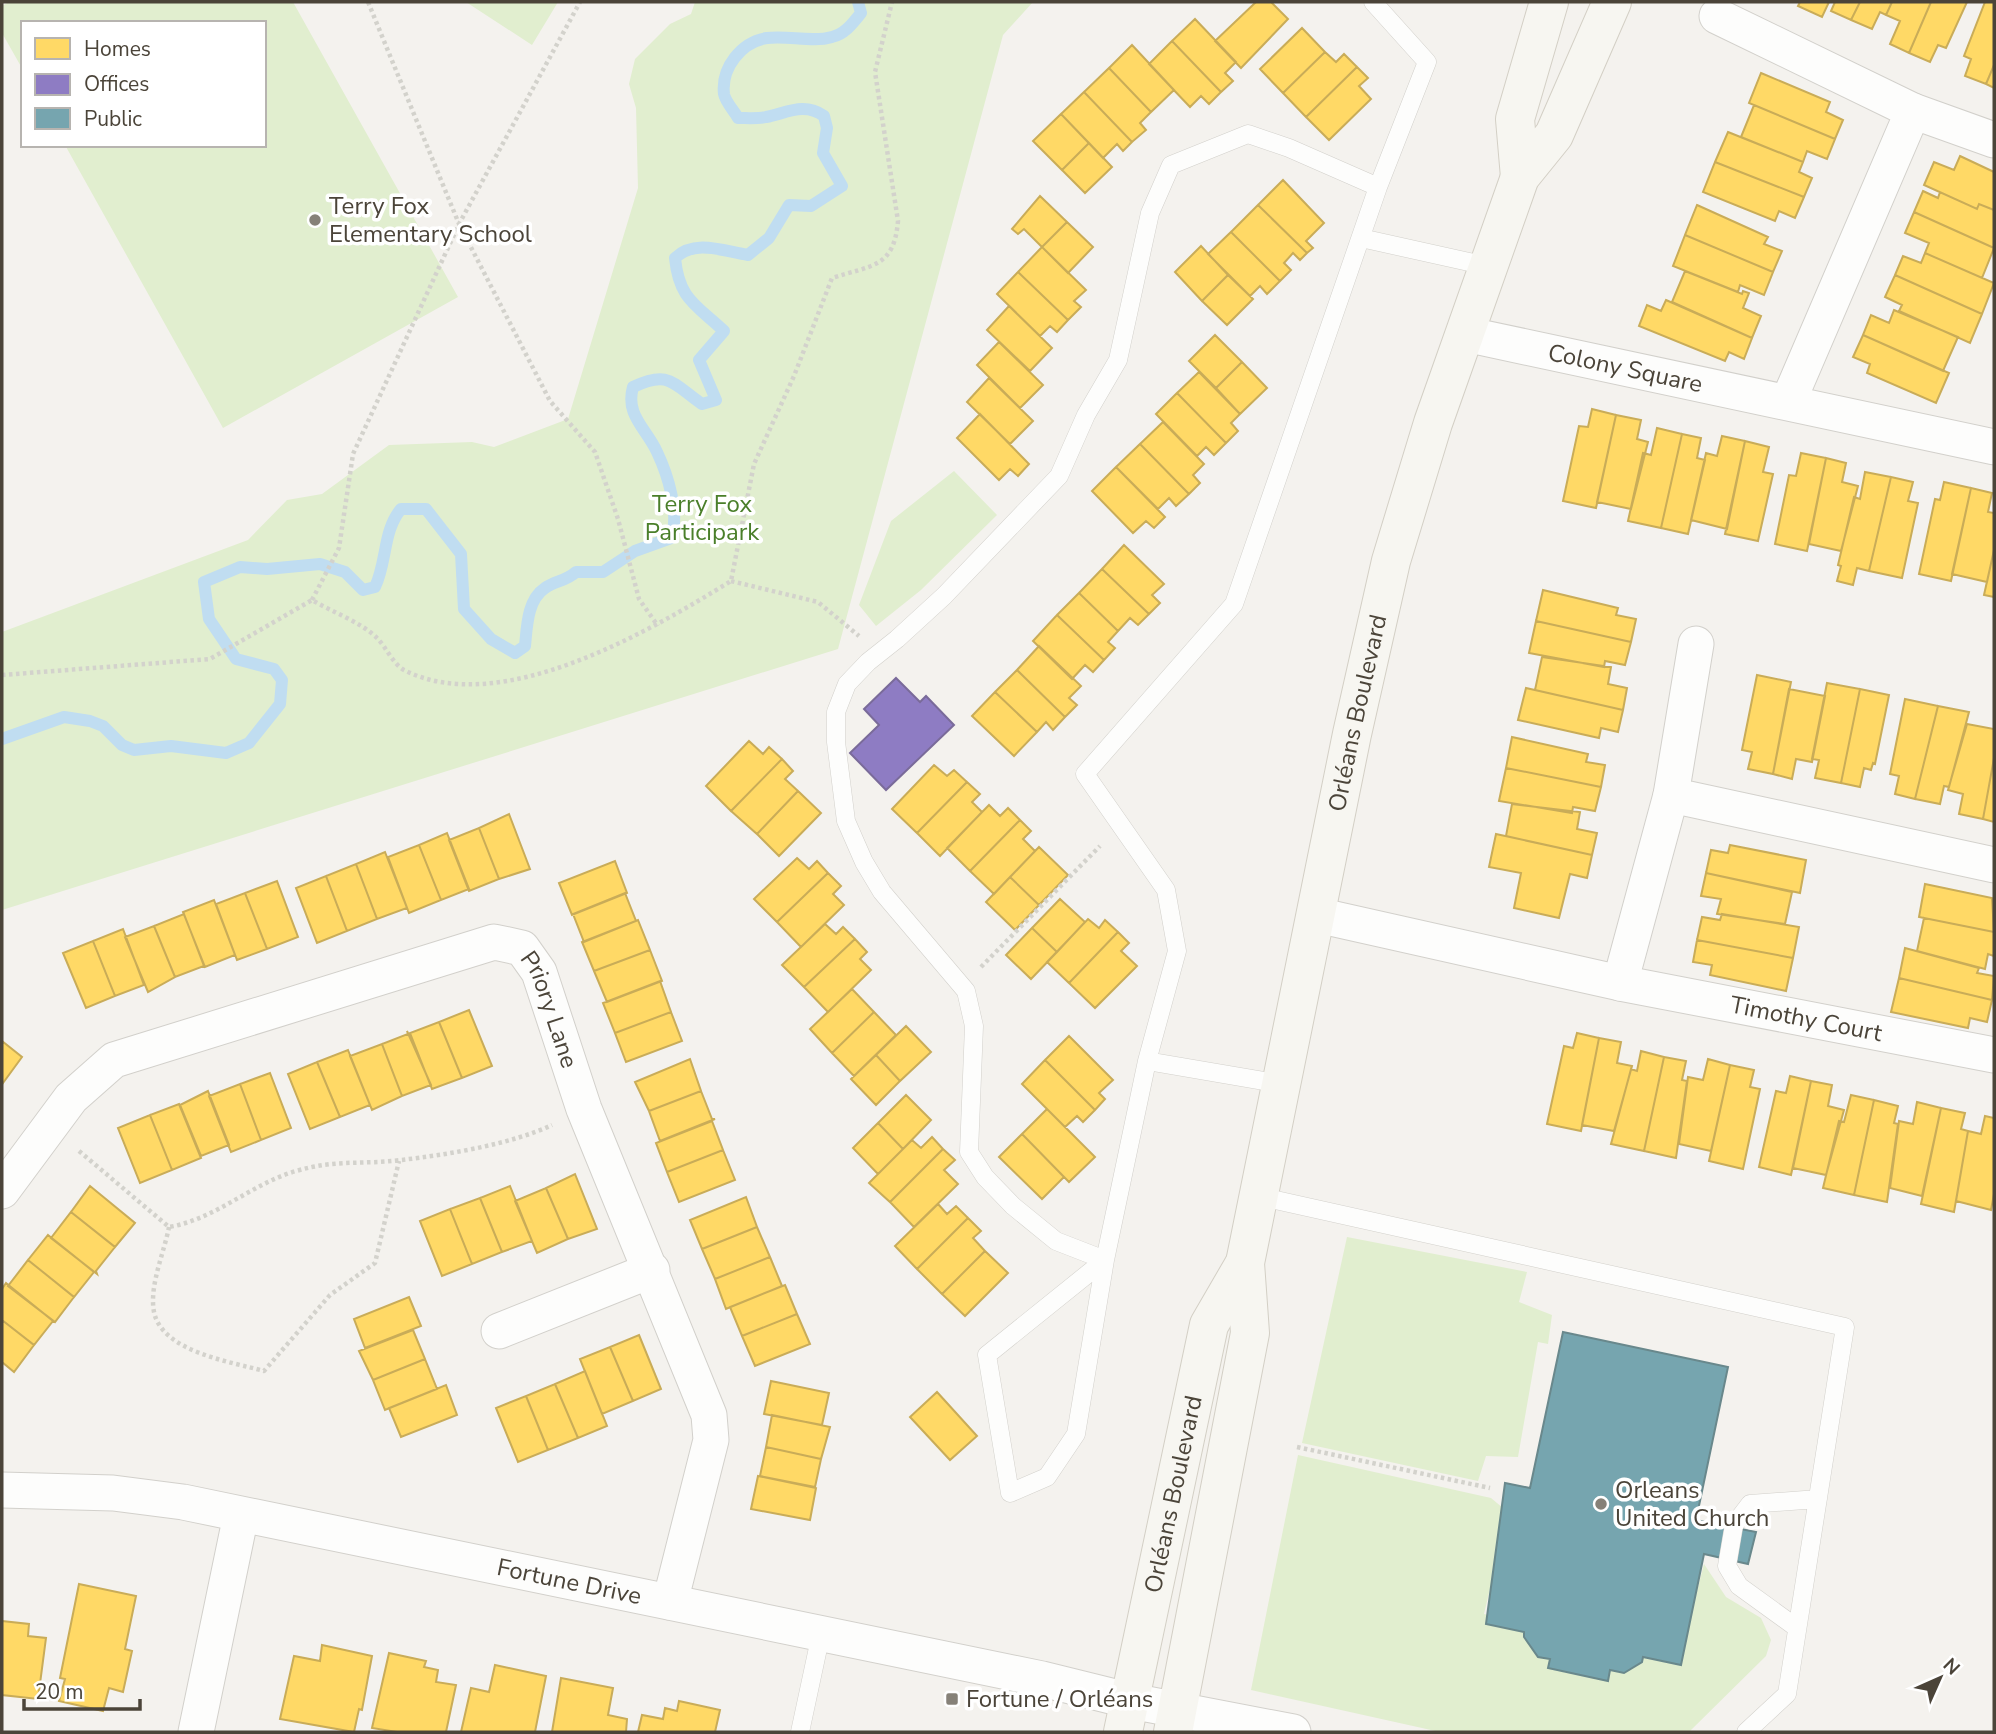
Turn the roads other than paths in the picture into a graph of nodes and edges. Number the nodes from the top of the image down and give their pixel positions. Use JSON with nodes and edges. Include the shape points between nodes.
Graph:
{"nodes":[{"id":1,"x":1373,"y":2,"type":"edge"},
{"id":2,"x":1549,"y":2,"type":"edge"},
{"id":3,"x":1612,"y":2,"type":"edge"},
{"id":4,"x":1717,"y":16,"type":"dead end"},
{"id":5,"x":1913,"y":111,"type":"junction"},
{"id":6,"x":1994,"y":140,"type":"edge"},
{"id":7,"x":1520,"y":177,"type":"junction"},
{"id":8,"x":1378,"y":187,"type":"junction"},
{"id":9,"x":1362,"y":238,"type":"junction"},
{"id":10,"x":1487,"y":266,"type":"junction"},
{"id":11,"x":1465,"y":334,"type":"junction"},
{"id":12,"x":1788,"y":402,"type":"junction"},
{"id":13,"x":1994,"y":447,"type":"edge"},
{"id":14,"x":1696,"y":644,"type":"dead end"},
{"id":15,"x":1671,"y":795,"type":"junction"},
{"id":16,"x":1994,"y":865,"type":"edge"},
{"id":17,"x":1317,"y":915,"type":"junction"},
{"id":18,"x":1620,"y":983,"type":"junction"},
{"id":19,"x":1994,"y":1055,"type":"edge"},
{"id":20,"x":1147,"y":1061,"type":"junction"},
{"id":21,"x":1281,"y":1084,"type":"junction"},
{"id":22,"x":2,"y":1191,"type":"edge"},
{"id":23,"x":1258,"y":1196,"type":"junction"},
{"id":24,"x":1105,"y":1260,"type":"junction"},
{"id":25,"x":1245,"y":1263,"type":"junction"},
{"id":26,"x":652,"y":1270,"type":"junction"},
{"id":27,"x":499,"y":1331,"type":"dead end"},
{"id":28,"x":2,"y":1490,"type":"edge"},
{"id":29,"x":1818,"y":1499,"type":"junction"},
{"id":30,"x":241,"y":1515,"type":"junction"},
{"id":31,"x":670,"y":1602,"type":"junction"},
{"id":32,"x":1797,"y":1628,"type":"junction"},
{"id":33,"x":821,"y":1634,"type":"junction"},
{"id":34,"x":1127,"y":1717,"type":"edge"},
{"id":35,"x":1176,"y":1722,"type":"edge"},
{"id":36,"x":195,"y":1732,"type":"edge"},
{"id":37,"x":800,"y":1732,"type":"edge"},
{"id":38,"x":1293,"y":1732,"type":"edge"},
{"id":39,"x":1746,"y":1732,"type":"edge"}],
"edges":[{"from":1,"to":8,"type":"lane","via":[[1427,62]]},
{"from":2,"to":7,"type":"main road","name":"Orléans Boulevard","via":[[1515,119]]},
{"from":3,"to":7,"type":"main road","name":"Orléans Boulevard","via":[[1554,135]]},
{"from":4,"to":5,"type":"street"},
{"from":5,"to":6,"type":"street"},
{"from":5,"to":12,"type":"street"},
{"from":7,"to":10,"type":"main road","name":"Orléans Boulevard"},
{"from":8,"to":9,"type":"lane"},
{"from":8,"to":24,"type":"lane","via":[[1248,134],[1171,165],[1150,213],[1118,360],[1086,415],[1059,476],[944,596],[847,684],[836,712],[846,821],[864,862],[882,892],[966,991],[974,1026],[969,1152],[1013,1206],[1056,1241]]},
{"from":9,"to":10,"type":"lane"},
{"from":9,"to":20,"type":"lane","via":[[1234,604],[1085,774],[1166,890],[1177,951]]},
{"from":10,"to":11,"type":"main road","name":"Orléans Boulevard"},
{"from":11,"to":12,"type":"street","name":"Colony Square"},
{"from":11,"to":17,"type":"main road","name":"Orléans Boulevard","via":[[1391,561]]},
{"from":12,"to":13,"type":"street","name":"Colony Square"},
{"from":14,"to":15,"type":"street"},
{"from":15,"to":16,"type":"street"},
{"from":15,"to":18,"type":"street"},
{"from":17,"to":18,"type":"street","name":"Timothy Court"},
{"from":17,"to":21,"type":"main road","name":"Orléans Boulevard"},
{"from":18,"to":19,"type":"street","name":"Timothy Court"},
{"from":20,"to":21,"type":"lane"},
{"from":20,"to":24,"type":"lane"},
{"from":21,"to":23,"type":"main road","name":"Orléans Boulevard"},
{"from":22,"to":26,"type":"street","name":"Priory Lane","via":[[71,1098],[114,1060],[494,942],[522,948],[539,972],[584,1109]]},
{"from":23,"to":25,"type":"main road","name":"Orléans Boulevard"},
{"from":23,"to":29,"type":"lane","via":[[1845,1327]]},
{"from":24,"to":24,"type":"lane","via":[[987,1355],[1010,1493],[1047,1477],[1076,1434]]},
{"from":25,"to":34,"type":"main road","name":"Orléans Boulevard","via":[[1209,1325]]},
{"from":25,"to":35,"type":"main road","name":"Orléans Boulevard","via":[[1250,1333]]},
{"from":26,"to":27,"type":"street"},
{"from":26,"to":31,"type":"street","name":"Priory Lane","via":[[709,1415],[711,1440]]},
{"from":28,"to":30,"type":"street","name":"Fortune Drive","via":[[113,1493]]},
{"from":29,"to":32,"type":"lane"},
{"from":29,"to":32,"type":"lane","via":[[1750,1504],[1734,1525],[1727,1566],[1739,1586]]},
{"from":30,"to":31,"type":"street","name":"Fortune Drive"},
{"from":30,"to":36,"type":"street"},
{"from":31,"to":33,"type":"street","name":"Fortune Drive"},
{"from":32,"to":39,"type":"lane","via":[[1787,1694]]},
{"from":33,"to":34,"type":"street","name":"Fortune Drive","via":[[1042,1679]]},
{"from":33,"to":37,"type":"lane"},
{"from":34,"to":35,"type":"street","name":"Fortune Drive"},
{"from":35,"to":38,"type":"street","name":"Fortune Drive"}]}
